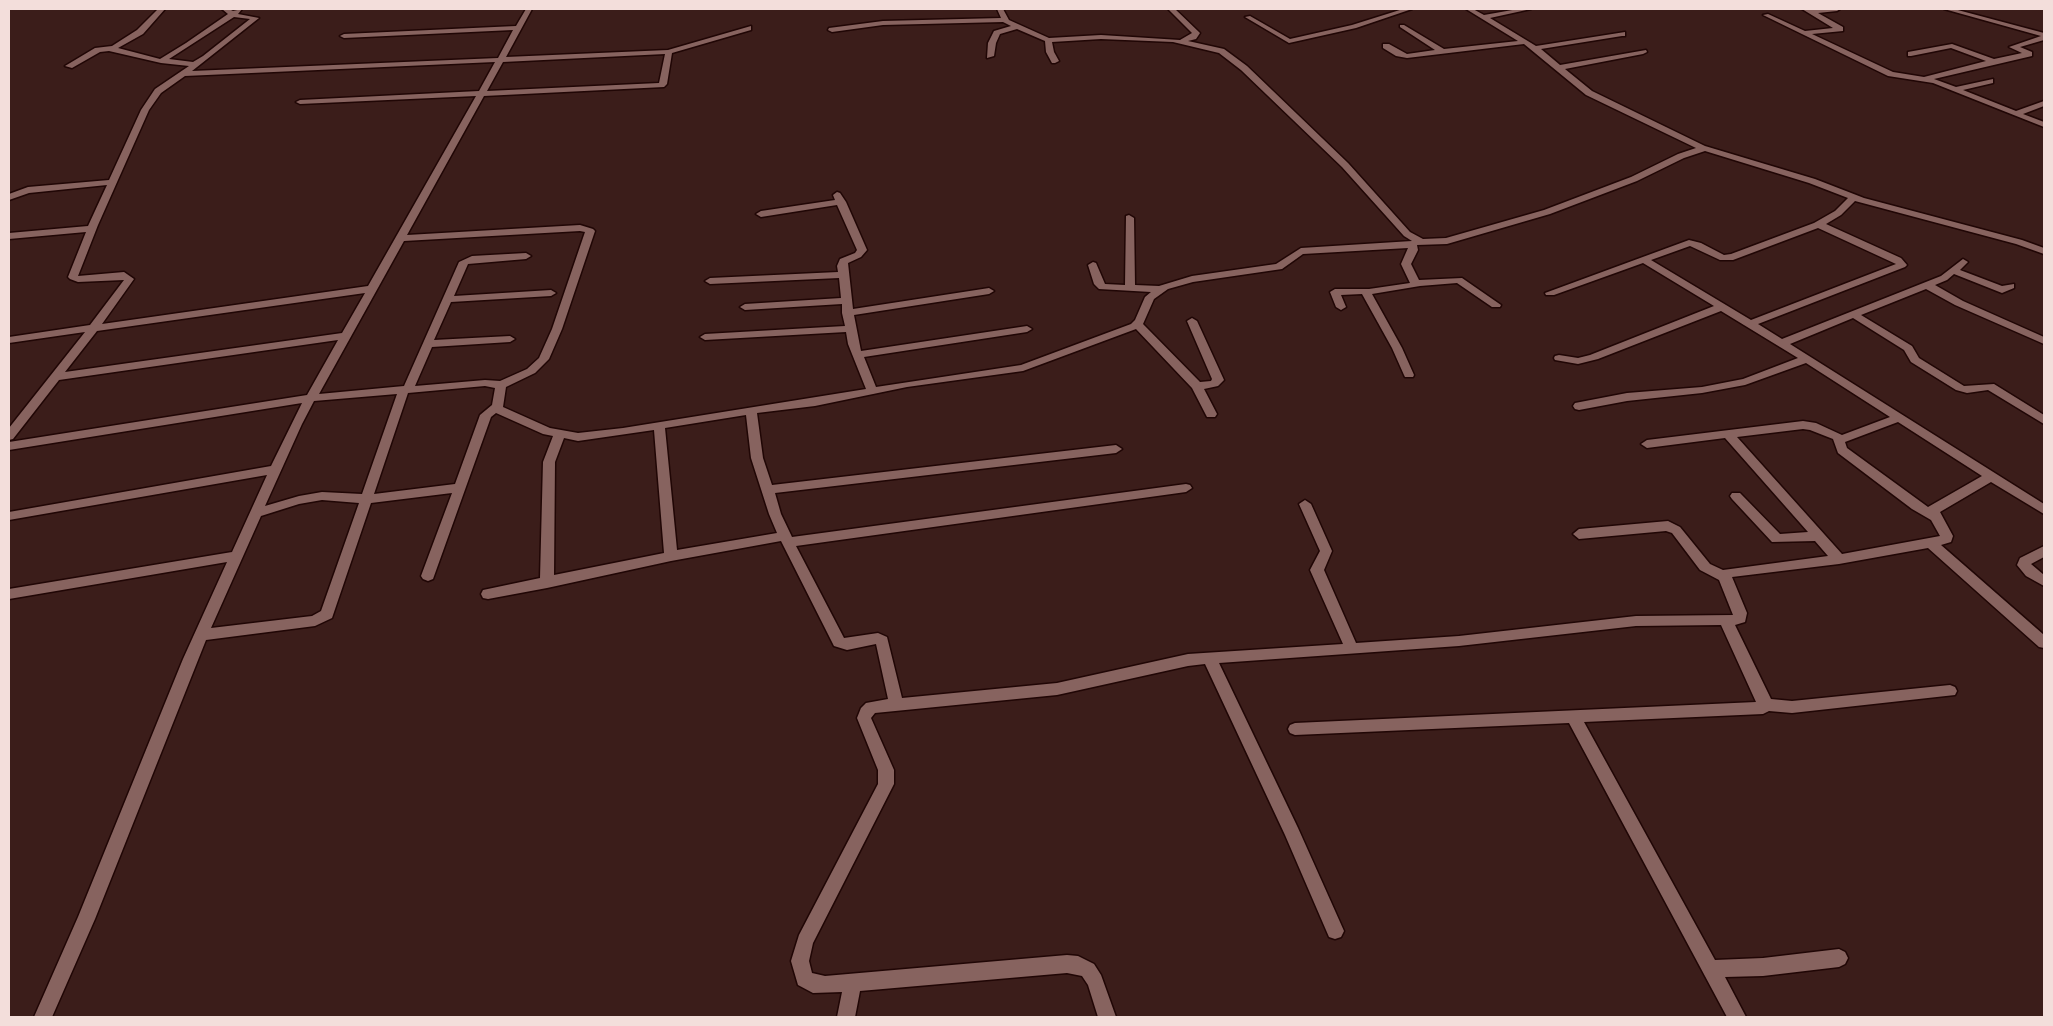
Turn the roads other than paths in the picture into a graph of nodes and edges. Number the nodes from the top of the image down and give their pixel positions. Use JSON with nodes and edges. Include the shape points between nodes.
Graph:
{"nodes":[{"id":1,"x":162,"y":9,"type":"edge"},
{"id":2,"x":225,"y":9,"type":"edge"},
{"id":3,"x":241,"y":9,"type":"edge"},
{"id":4,"x":528,"y":9,"type":"edge"},
{"id":5,"x":1000,"y":9,"type":"edge"},
{"id":6,"x":1171,"y":9,"type":"edge"},
{"id":7,"x":1409,"y":9,"type":"edge"},
{"id":8,"x":1469,"y":9,"type":"edge"},
{"id":9,"x":1528,"y":9,"type":"edge"},
{"id":10,"x":1837,"y":9,"type":"edge"},
{"id":11,"x":1947,"y":9,"type":"edge"},
{"id":12,"x":1808,"y":10,"type":"edge"},
{"id":13,"x":233,"y":14,"type":"junction"},
{"id":14,"x":1766,"y":15,"type":"dead end"},
{"id":15,"x":1248,"y":17,"type":"dead end"},
{"id":16,"x":1484,"y":17,"type":"junction"},
{"id":17,"x":1005,"y":20,"type":"junction"},
{"id":18,"x":1018,"y":26,"type":"junction"},
{"id":19,"x":1402,"y":26,"type":"dead end"},
{"id":20,"x":518,"y":28,"type":"junction"},
{"id":21,"x":748,"y":28,"type":"dead end"},
{"id":22,"x":832,"y":30,"type":"dead end"},
{"id":23,"x":1802,"y":33,"type":"junction"},
{"id":24,"x":1622,"y":34,"type":"dead end"},
{"id":25,"x":344,"y":36,"type":"dead end"},
{"id":26,"x":2044,"y":37,"type":"edge"},
{"id":27,"x":1048,"y":40,"type":"junction"},
{"id":28,"x":1183,"y":41,"type":"junction"},
{"id":29,"x":1526,"y":42,"type":"junction"},
{"id":30,"x":1386,"y":46,"type":"dead end"},
{"id":31,"x":112,"y":48,"type":"junction"},
{"id":32,"x":1535,"y":48,"type":"junction"},
{"id":33,"x":669,"y":52,"type":"junction"},
{"id":34,"x":1441,"y":52,"type":"junction"},
{"id":35,"x":1643,"y":52,"type":"dead end"},
{"id":36,"x":1912,"y":54,"type":"dead end"},
{"id":37,"x":990,"y":56,"type":"dead end"},
{"id":38,"x":501,"y":58,"type":"junction"},
{"id":39,"x":161,"y":60,"type":"junction"},
{"id":40,"x":1055,"y":61,"type":"dead end"},
{"id":41,"x":1994,"y":62,"type":"junction"},
{"id":42,"x":69,"y":66,"type":"dead end"},
{"id":43,"x":193,"y":66,"type":"junction"},
{"id":44,"x":1558,"y":68,"type":"junction"},
{"id":45,"x":186,"y":74,"type":"junction"},
{"id":46,"x":1926,"y":79,"type":"junction"},
{"id":47,"x":1990,"y":81,"type":"dead end"},
{"id":48,"x":1955,"y":90,"type":"junction"},
{"id":49,"x":480,"y":93,"type":"junction"},
{"id":50,"x":300,"y":102,"type":"dead end"},
{"id":51,"x":2044,"y":103,"type":"edge"},
{"id":52,"x":2017,"y":113,"type":"junction"},
{"id":53,"x":2044,"y":125,"type":"edge"},
{"id":54,"x":1703,"y":148,"type":"junction"},
{"id":55,"x":113,"y":182,"type":"junction"},
{"id":56,"x":9,"y":197,"type":"edge"},
{"id":57,"x":1854,"y":197,"type":"junction"},
{"id":58,"x":761,"y":214,"type":"dead end"},
{"id":59,"x":1129,"y":218,"type":"dead end"},
{"id":60,"x":1818,"y":224,"type":"junction"},
{"id":61,"x":91,"y":230,"type":"junction"},
{"id":62,"x":9,"y":236,"type":"edge"},
{"id":63,"x":400,"y":238,"type":"junction"},
{"id":64,"x":1416,"y":243,"type":"junction"},
{"id":65,"x":2044,"y":251,"type":"edge"},
{"id":66,"x":526,"y":256,"type":"dead end"},
{"id":67,"x":1645,"y":260,"type":"junction"},
{"id":68,"x":1963,"y":262,"type":"dead end"},
{"id":69,"x":1093,"y":265,"type":"dead end"},
{"id":70,"x":1954,"y":271,"type":"junction"},
{"id":71,"x":843,"y":275,"type":"junction"},
{"id":72,"x":710,"y":281,"type":"dead end"},
{"id":73,"x":1417,"y":284,"type":"junction"},
{"id":74,"x":1927,"y":285,"type":"junction"},
{"id":75,"x":2010,"y":286,"type":"dead end"},
{"id":76,"x":1130,"y":287,"type":"junction"},
{"id":77,"x":371,"y":289,"type":"junction"},
{"id":78,"x":1159,"y":289,"type":"junction"},
{"id":79,"x":989,"y":291,"type":"dead end"},
{"id":80,"x":1367,"y":291,"type":"junction"},
{"id":81,"x":551,"y":293,"type":"dead end"},
{"id":82,"x":1550,"y":293,"type":"dead end"},
{"id":83,"x":447,"y":299,"type":"junction"},
{"id":84,"x":846,"y":302,"type":"junction"},
{"id":85,"x":1496,"y":305,"type":"dead end"},
{"id":86,"x":745,"y":307,"type":"dead end"},
{"id":87,"x":1341,"y":307,"type":"dead end"},
{"id":88,"x":1721,"y":307,"type":"junction"},
{"id":89,"x":847,"y":313,"type":"junction"},
{"id":90,"x":1853,"y":314,"type":"junction"},
{"id":91,"x":1192,"y":321,"type":"dead end"},
{"id":92,"x":1137,"y":324,"type":"junction"},
{"id":93,"x":1749,"y":324,"type":"junction"},
{"id":94,"x":93,"y":328,"type":"junction"},
{"id":95,"x":850,"y":328,"type":"junction"},
{"id":96,"x":1026,"y":329,"type":"dead end"},
{"id":97,"x":344,"y":336,"type":"junction"},
{"id":98,"x":705,"y":337,"type":"dead end"},
{"id":99,"x":510,"y":339,"type":"dead end"},
{"id":100,"x":9,"y":340,"type":"edge"},
{"id":101,"x":2044,"y":340,"type":"edge"},
{"id":102,"x":1782,"y":343,"type":"junction"},
{"id":103,"x":428,"y":344,"type":"junction"},
{"id":104,"x":857,"y":355,"type":"junction"},
{"id":105,"x":1559,"y":358,"type":"dead end"},
{"id":106,"x":1806,"y":359,"type":"junction"},
{"id":107,"x":1409,"y":375,"type":"dead end"},
{"id":108,"x":55,"y":377,"type":"junction"},
{"id":109,"x":501,"y":385,"type":"junction"},
{"id":110,"x":1197,"y":386,"type":"junction"},
{"id":111,"x":406,"y":389,"type":"junction"},
{"id":112,"x":872,"y":390,"type":"junction"},
{"id":113,"x":310,"y":398,"type":"junction"},
{"id":114,"x":1579,"y":406,"type":"dead end"},
{"id":115,"x":497,"y":407,"type":"junction"},
{"id":116,"x":751,"y":410,"type":"junction"},
{"id":117,"x":1211,"y":414,"type":"dead end"},
{"id":118,"x":1898,"y":418,"type":"junction"},
{"id":119,"x":2044,"y":420,"type":"edge"},
{"id":120,"x":659,"y":426,"type":"junction"},
{"id":121,"x":1728,"y":434,"type":"junction"},
{"id":122,"x":559,"y":435,"type":"junction"},
{"id":123,"x":9,"y":436,"type":"edge"},
{"id":124,"x":1838,"y":438,"type":"junction"},
{"id":125,"x":1647,"y":444,"type":"dead end"},
{"id":126,"x":9,"y":446,"type":"edge"},
{"id":127,"x":1116,"y":449,"type":"dead end"},
{"id":128,"x":274,"y":470,"type":"junction"},
{"id":129,"x":1991,"y":476,"type":"junction"},
{"id":130,"x":1186,"y":488,"type":"dead end"},
{"id":131,"x":455,"y":489,"type":"junction"},
{"id":132,"x":767,"y":490,"type":"junction"},
{"id":133,"x":1736,"y":496,"type":"dead end"},
{"id":134,"x":366,"y":499,"type":"junction"},
{"id":135,"x":1305,"y":504,"type":"dead end"},
{"id":136,"x":2044,"y":510,"type":"edge"},
{"id":137,"x":255,"y":513,"type":"junction"},
{"id":138,"x":9,"y":516,"type":"edge"},
{"id":139,"x":1935,"y":517,"type":"junction"},
{"id":140,"x":1579,"y":534,"type":"dead end"},
{"id":141,"x":1818,"y":536,"type":"junction"},
{"id":142,"x":787,"y":539,"type":"junction"},
{"id":143,"x":1931,"y":543,"type":"junction"},
{"id":144,"x":2044,"y":551,"type":"edge"},
{"id":145,"x":235,"y":556,"type":"junction"},
{"id":146,"x":671,"y":556,"type":"junction"},
{"id":147,"x":1839,"y":559,"type":"junction"},
{"id":148,"x":428,"y":576,"type":"dead end"},
{"id":149,"x":1725,"y":577,"type":"junction"},
{"id":150,"x":2044,"y":582,"type":"edge"},
{"id":151,"x":547,"y":583,"type":"junction"},
{"id":152,"x":9,"y":594,"type":"edge"},
{"id":153,"x":488,"y":594,"type":"dead end"},
{"id":154,"x":1726,"y":621,"type":"junction"},
{"id":155,"x":201,"y":635,"type":"junction"},
{"id":156,"x":2044,"y":643,"type":"edge"},
{"id":157,"x":1350,"y":647,"type":"junction"},
{"id":158,"x":1209,"y":658,"type":"junction"},
{"id":159,"x":1950,"y":691,"type":"dead end"},
{"id":160,"x":896,"y":703,"type":"junction"},
{"id":161,"x":1765,"y":705,"type":"junction"},
{"id":162,"x":1573,"y":717,"type":"junction"},
{"id":163,"x":1295,"y":729,"type":"dead end"},
{"id":164,"x":1335,"y":931,"type":"dead end"},
{"id":165,"x":1839,"y":958,"type":"dead end"},
{"id":166,"x":1710,"y":969,"type":"junction"},
{"id":167,"x":853,"y":982,"type":"junction"},
{"id":168,"x":43,"y":1017,"type":"edge"},
{"id":169,"x":846,"y":1017,"type":"edge"},
{"id":170,"x":1107,"y":1017,"type":"edge"},
{"id":171,"x":1737,"y":1017,"type":"edge"}],
"edges":[{"from":1,"to":31,"type":"street","via":[[140,32]]},
{"from":2,"to":13,"type":"street"},
{"from":3,"to":13,"type":"street"},
{"from":4,"to":20,"type":"street"},
{"from":5,"to":17,"type":"street"},
{"from":6,"to":28,"type":"street","via":[[1196,33]]},
{"from":7,"to":15,"type":"street","via":[[1354,27],[1292,41]]},
{"from":8,"to":16,"type":"street"},
{"from":9,"to":16,"type":"street"},
{"from":10,"to":12,"type":"street"},
{"from":11,"to":26,"type":"street"},
{"from":12,"to":23,"type":"street","via":[[1840,29]]},
{"from":13,"to":39,"type":"street"},
{"from":13,"to":43,"type":"street","via":[[256,18]]},
{"from":14,"to":23,"type":"street"},
{"from":16,"to":29,"type":"street"},
{"from":17,"to":18,"type":"street"},
{"from":17,"to":22,"type":"street","via":[[883,22]]},
{"from":18,"to":27,"type":"street"},
{"from":18,"to":37,"type":"street","via":[[997,33]]},
{"from":19,"to":34,"type":"street"},
{"from":20,"to":25,"type":"street"},
{"from":20,"to":38,"type":"street"},
{"from":21,"to":33,"type":"street"},
{"from":23,"to":46,"type":"street","via":[[1891,74]]},
{"from":24,"to":32,"type":"street"},
{"from":26,"to":41,"type":"street","via":[[2013,46],[2029,54]]},
{"from":27,"to":28,"type":"street","via":[[1101,37]]},
{"from":27,"to":40,"type":"street"},
{"from":28,"to":64,"type":"street","via":[[1221,51],[1237,62],[1345,165]]},
{"from":29,"to":32,"type":"street"},
{"from":29,"to":34,"type":"street"},
{"from":30,"to":34,"type":"street","via":[[1403,56]]},
{"from":31,"to":39,"type":"street"},
{"from":31,"to":42,"type":"street","via":[[98,50]]},
{"from":32,"to":44,"type":"street"},
{"from":33,"to":38,"type":"street"},
{"from":33,"to":49,"type":"street","via":[[661,86]]},
{"from":35,"to":44,"type":"street"},
{"from":36,"to":41,"type":"street","via":[[1952,46]]},
{"from":38,"to":45,"type":"street"},
{"from":38,"to":49,"type":"street"},
{"from":39,"to":43,"type":"street"},
{"from":41,"to":46,"type":"street"},
{"from":43,"to":45,"type":"street"},
{"from":44,"to":54,"type":"street","via":[[1589,93]]},
{"from":45,"to":55,"type":"street","via":[[154,95]]},
{"from":46,"to":48,"type":"street"},
{"from":47,"to":48,"type":"street"},
{"from":48,"to":52,"type":"street"},
{"from":49,"to":50,"type":"street"},
{"from":49,"to":63,"type":"street"},
{"from":51,"to":52,"type":"street"},
{"from":52,"to":53,"type":"street"},
{"from":54,"to":57,"type":"street"},
{"from":54,"to":64,"type":"street","via":[[1547,212],[1447,241]]},
{"from":55,"to":56,"type":"street","via":[[28,190]]},
{"from":55,"to":61,"type":"street"},
{"from":57,"to":60,"type":"street","via":[[1838,213]]},
{"from":57,"to":65,"type":"street"},
{"from":58,"to":71,"type":"street","via":[[839,198],[862,250],[843,262]]},
{"from":59,"to":76,"type":"street"},
{"from":60,"to":67,"type":"street","via":[[1730,258],[1689,244]]},
{"from":60,"to":93,"type":"street","via":[[1902,264]]},
{"from":61,"to":62,"type":"street"},
{"from":61,"to":94,"type":"street","via":[[74,274],[75,279],[117,275],[128,276],[129,279]]},
{"from":63,"to":77,"type":"street"},
{"from":63,"to":109,"type":"street","via":[[580,228],[590,231],[544,359],[531,371]]},
{"from":64,"to":73,"type":"street","via":[[1406,264]]},
{"from":64,"to":78,"type":"street","via":[[1301,251],[1279,267],[1192,279]]},
{"from":66,"to":83,"type":"street","via":[[464,262]]},
{"from":67,"to":82,"type":"street"},
{"from":67,"to":88,"type":"street"},
{"from":68,"to":70,"type":"street"},
{"from":69,"to":76,"type":"street","via":[[1100,286]]},
{"from":70,"to":74,"type":"street"},
{"from":70,"to":75,"type":"street","via":[[2002,290]]},
{"from":71,"to":72,"type":"street"},
{"from":71,"to":84,"type":"street"},
{"from":73,"to":80,"type":"street"},
{"from":73,"to":85,"type":"street","via":[[1459,280]]},
{"from":74,"to":90,"type":"street"},
{"from":74,"to":101,"type":"street"},
{"from":76,"to":78,"type":"street"},
{"from":77,"to":94,"type":"street"},
{"from":77,"to":97,"type":"street"},
{"from":78,"to":92,"type":"street","via":[[1146,302]]},
{"from":79,"to":89,"type":"street"},
{"from":80,"to":87,"type":"street","via":[[1335,292]]},
{"from":80,"to":107,"type":"street"},
{"from":81,"to":83,"type":"street"},
{"from":83,"to":103,"type":"street"},
{"from":84,"to":86,"type":"street"},
{"from":84,"to":89,"type":"street"},
{"from":88,"to":93,"type":"street"},
{"from":88,"to":105,"type":"street","via":[[1594,357],[1578,361]]},
{"from":89,"to":95,"type":"street"},
{"from":90,"to":102,"type":"street"},
{"from":90,"to":119,"type":"street","via":[[1908,348],[1914,360],[1960,388],[1990,386]]},
{"from":91,"to":110,"type":"street","via":[[1218,380],[1214,384]]},
{"from":92,"to":110,"type":"street"},
{"from":92,"to":112,"type":"street","via":[[1023,368]]},
{"from":93,"to":102,"type":"street"},
{"from":94,"to":100,"type":"street"},
{"from":94,"to":108,"type":"street"},
{"from":95,"to":98,"type":"street"},
{"from":95,"to":104,"type":"street"},
{"from":96,"to":104,"type":"street"},
{"from":97,"to":108,"type":"street"},
{"from":97,"to":113,"type":"street"},
{"from":99,"to":103,"type":"street"},
{"from":102,"to":106,"type":"street"},
{"from":103,"to":111,"type":"street"},
{"from":104,"to":112,"type":"street"},
{"from":106,"to":114,"type":"street","via":[[1745,382]]},
{"from":106,"to":118,"type":"street"},
{"from":108,"to":123,"type":"street"},
{"from":109,"to":111,"type":"street","via":[[486,383]]},
{"from":109,"to":115,"type":"street"},
{"from":110,"to":117,"type":"street"},
{"from":111,"to":113,"type":"street"},
{"from":111,"to":134,"type":"street"},
{"from":112,"to":116,"type":"street","via":[[815,402]]},
{"from":113,"to":126,"type":"street"},
{"from":113,"to":128,"type":"street"},
{"from":115,"to":122,"type":"street","via":[[504,413]]},
{"from":115,"to":131,"type":"street","via":[[486,415]]},
{"from":116,"to":120,"type":"street"},
{"from":116,"to":132,"type":"street","via":[[758,458]]},
{"from":118,"to":124,"type":"street"},
{"from":118,"to":129,"type":"street"},
{"from":120,"to":122,"type":"street","via":[[578,437]]},
{"from":120,"to":146,"type":"street"},
{"from":121,"to":124,"type":"street","via":[[1808,425]]},
{"from":121,"to":125,"type":"street"},
{"from":121,"to":141,"type":"street"},
{"from":122,"to":151,"type":"street","via":[[548,462]]},
{"from":124,"to":139,"type":"street","via":[[1842,450]]},
{"from":127,"to":132,"type":"street"},
{"from":128,"to":137,"type":"street"},
{"from":128,"to":138,"type":"street"},
{"from":129,"to":136,"type":"street"},
{"from":129,"to":139,"type":"street","via":[[1938,506],[1933,510]]},
{"from":130,"to":142,"type":"street"},
{"from":131,"to":134,"type":"street"},
{"from":131,"to":148,"type":"street"},
{"from":132,"to":142,"type":"street"},
{"from":133,"to":141,"type":"street","via":[[1777,539]]},
{"from":134,"to":137,"type":"street","via":[[313,497]]},
{"from":134,"to":155,"type":"street","via":[[329,609],[321,619]]},
{"from":135,"to":157,"type":"street","via":[[1326,551],[1318,574]]},
{"from":137,"to":145,"type":"street"},
{"from":139,"to":143,"type":"street","via":[[1947,536]]},
{"from":140,"to":149,"type":"street","via":[[1668,526],[1676,530],[1705,567]]},
{"from":141,"to":147,"type":"street"},
{"from":142,"to":146,"type":"street"},
{"from":142,"to":160,"type":"street","via":[[839,642],[847,644],[878,638],[882,641]]},
{"from":143,"to":147,"type":"street"},
{"from":143,"to":156,"type":"street"},
{"from":144,"to":150,"type":"street","via":[[2024,565]]},
{"from":145,"to":152,"type":"street"},
{"from":145,"to":155,"type":"street"},
{"from":146,"to":151,"type":"street"},
{"from":147,"to":149,"type":"street","via":[[1734,571]]},
{"from":149,"to":154,"type":"street","via":[[1740,618]]},
{"from":151,"to":153,"type":"street"},
{"from":154,"to":157,"type":"street","via":[[1636,621],[1459,641]]},
{"from":154,"to":161,"type":"street"},
{"from":155,"to":168,"type":"street"},
{"from":157,"to":158,"type":"street"},
{"from":158,"to":160,"type":"street","via":[[1175,662],[1057,689]]},
{"from":158,"to":164,"type":"street"},
{"from":159,"to":161,"type":"street","via":[[1792,707]]},
{"from":160,"to":167,"type":"street","via":[[871,707],[866,712],[864,718],[886,770],[886,784],[805,941],[801,956],[804,979],[813,984]]},
{"from":161,"to":162,"type":"street","via":[[1758,708]]},
{"from":162,"to":163,"type":"street"},
{"from":162,"to":166,"type":"street"},
{"from":165,"to":166,"type":"street","via":[[1763,967]]},
{"from":166,"to":171,"type":"street"},
{"from":167,"to":169,"type":"street"},
{"from":167,"to":170,"type":"street","via":[[1068,964],[1088,970]]}]}
